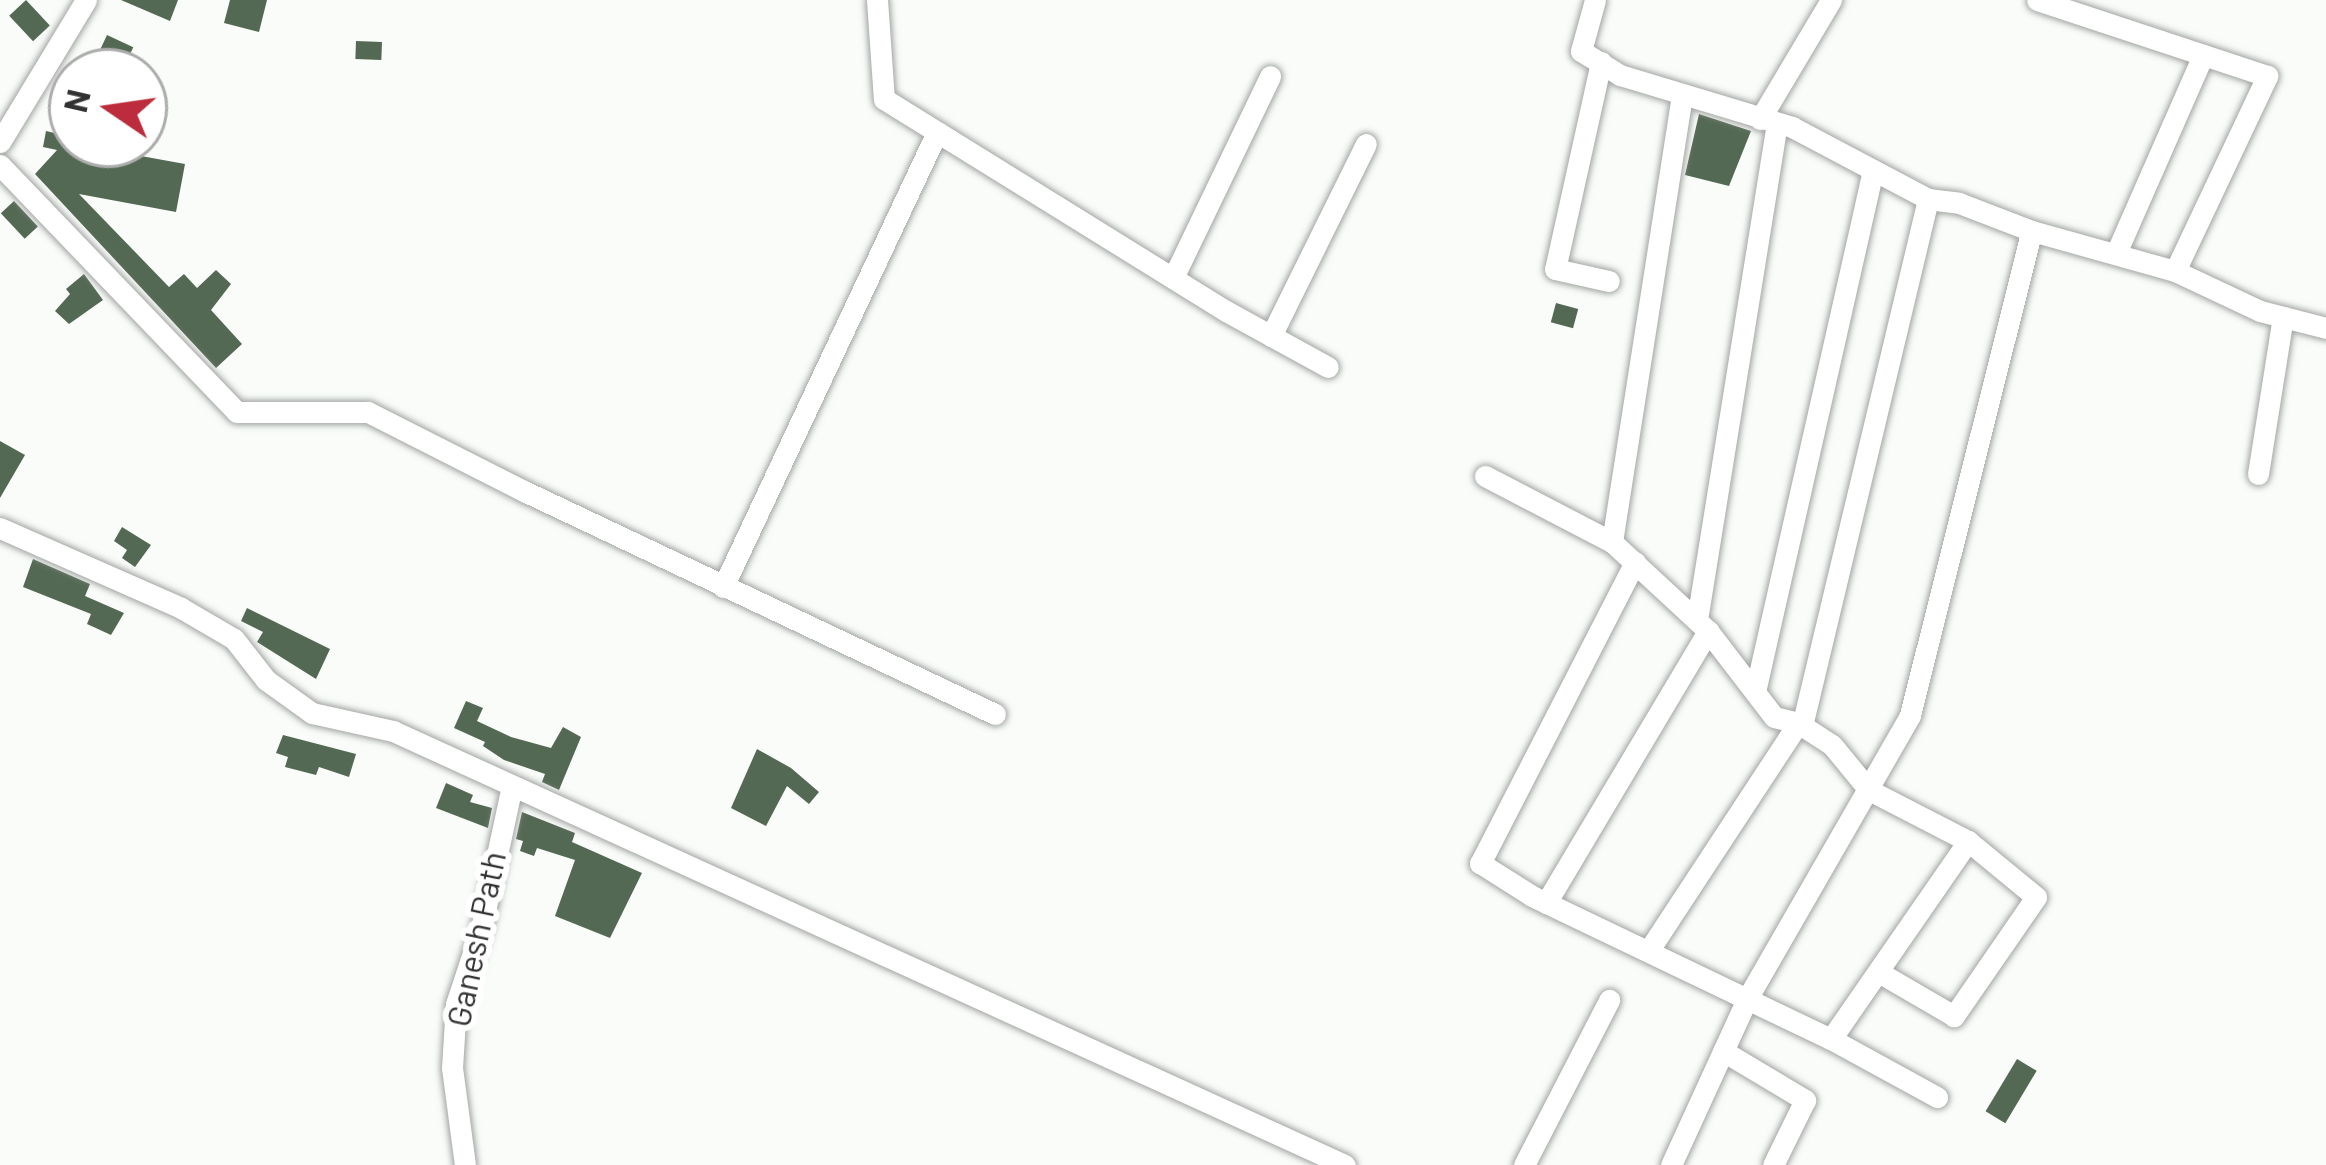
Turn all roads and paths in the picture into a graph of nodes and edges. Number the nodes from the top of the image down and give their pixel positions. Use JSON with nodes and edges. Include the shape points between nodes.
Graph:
{"nodes":[{"id":1,"x":85,"y":0,"type":"edge"},
{"id":2,"x":877,"y":0,"type":"edge"},
{"id":3,"x":1595,"y":0,"type":"edge"},
{"id":4,"x":1832,"y":0,"type":"edge"},
{"id":5,"x":2037,"y":0,"type":"edge"},
{"id":6,"x":2203,"y":55,"type":"junction"},
{"id":7,"x":1600,"y":62,"type":"junction"},
{"id":8,"x":1270,"y":76,"type":"dead end"},
{"id":9,"x":1682,"y":94,"type":"junction"},
{"id":10,"x":1768,"y":121,"type":"junction"},
{"id":11,"x":937,"y":132,"type":"junction"},
{"id":12,"x":0,"y":142,"type":"edge"},
{"id":13,"x":1366,"y":144,"type":"dead end"},
{"id":14,"x":0,"y":165,"type":"edge"},
{"id":15,"x":1873,"y":170,"type":"junction"},
{"id":16,"x":1928,"y":199,"type":"junction"},
{"id":17,"x":2032,"y":231,"type":"junction"},
{"id":18,"x":2116,"y":251,"type":"junction"},
{"id":19,"x":2175,"y":271,"type":"junction"},
{"id":20,"x":1173,"y":278,"type":"junction"},
{"id":21,"x":1609,"y":281,"type":"dead end"},
{"id":22,"x":2283,"y":317,"type":"junction"},
{"id":23,"x":2326,"y":328,"type":"edge"},
{"id":24,"x":1271,"y":336,"type":"junction"},
{"id":25,"x":1328,"y":367,"type":"dead end"},
{"id":26,"x":2258,"y":474,"type":"dead end"},
{"id":27,"x":1485,"y":476,"type":"dead end"},
{"id":28,"x":0,"y":528,"type":"edge"},
{"id":29,"x":1612,"y":542,"type":"junction"},
{"id":30,"x":1635,"y":562,"type":"junction"},
{"id":31,"x":723,"y":587,"type":"junction"},
{"id":32,"x":1702,"y":625,"type":"junction"},
{"id":33,"x":1755,"y":692,"type":"junction"},
{"id":34,"x":995,"y":714,"type":"dead end"},
{"id":35,"x":1800,"y":725,"type":"junction"},
{"id":36,"x":512,"y":786,"type":"junction"},
{"id":37,"x":1869,"y":790,"type":"junction"},
{"id":38,"x":1969,"y":841,"type":"junction"},
{"id":39,"x":1546,"y":903,"type":"junction"},
{"id":40,"x":1649,"y":950,"type":"junction"},
{"id":41,"x":1880,"y":973,"type":"junction"},
{"id":42,"x":1747,"y":999,"type":"junction"},
{"id":43,"x":1609,"y":1000,"type":"dead end"},
{"id":44,"x":1831,"y":1039,"type":"junction"},
{"id":45,"x":1723,"y":1051,"type":"junction"},
{"id":46,"x":1937,"y":1096,"type":"dead end"},
{"id":47,"x":465,"y":1165,"type":"edge"},
{"id":48,"x":1346,"y":1165,"type":"edge"},
{"id":49,"x":1524,"y":1165,"type":"edge"},
{"id":50,"x":1671,"y":1165,"type":"edge"},
{"id":51,"x":1773,"y":1165,"type":"edge"}],
"edges":[{"from":1,"to":12,"type":"street"},
{"from":2,"to":11,"type":"street","via":[[884,99]]},
{"from":3,"to":7,"type":"street","via":[[1581,51]]},
{"from":4,"to":10,"type":"street"},
{"from":5,"to":6,"type":"street"},
{"from":6,"to":18,"type":"street"},
{"from":6,"to":19,"type":"street","via":[[2267,76]]},
{"from":7,"to":9,"type":"street"},
{"from":7,"to":21,"type":"street","via":[[1555,269]]},
{"from":8,"to":20,"type":"street"},
{"from":9,"to":10,"type":"street"},
{"from":9,"to":29,"type":"street"},
{"from":10,"to":15,"type":"street"},
{"from":10,"to":32,"type":"street"},
{"from":11,"to":20,"type":"street"},
{"from":11,"to":31,"type":"street"},
{"from":13,"to":24,"type":"street"},
{"from":14,"to":31,"type":"street","via":[[237,412],[368,412]]},
{"from":15,"to":16,"type":"street"},
{"from":15,"to":33,"type":"street"},
{"from":16,"to":17,"type":"street"},
{"from":16,"to":35,"type":"street"},
{"from":17,"to":18,"type":"street"},
{"from":17,"to":37,"type":"street","via":[[1910,715]]},
{"from":18,"to":19,"type":"street"},
{"from":19,"to":22,"type":"street"},
{"from":20,"to":24,"type":"street"},
{"from":22,"to":23,"type":"street"},
{"from":22,"to":26,"type":"street"},
{"from":24,"to":25,"type":"street"},
{"from":27,"to":29,"type":"street"},
{"from":28,"to":36,"type":"street","via":[[216,628],[312,713],[392,731]]},
{"from":29,"to":30,"type":"street"},
{"from":30,"to":32,"type":"street"},
{"from":30,"to":39,"type":"street","via":[[1480,863]]},
{"from":31,"to":34,"type":"street"},
{"from":32,"to":33,"type":"street"},
{"from":32,"to":39,"type":"street"},
{"from":33,"to":35,"type":"street","via":[[1774,717]]},
{"from":35,"to":37,"type":"street","via":[[1832,745]]},
{"from":35,"to":40,"type":"street"},
{"from":36,"to":47,"type":"street","name":"Ganesh Path","via":[[456,1004],[452,1068]]},
{"from":36,"to":48,"type":"street"},
{"from":37,"to":38,"type":"street"},
{"from":37,"to":42,"type":"street"},
{"from":38,"to":41,"type":"street"},
{"from":38,"to":41,"type":"street","via":[[2036,897],[1954,1016]]},
{"from":39,"to":40,"type":"street"},
{"from":40,"to":42,"type":"street"},
{"from":41,"to":44,"type":"street"},
{"from":42,"to":44,"type":"street"},
{"from":42,"to":45,"type":"street"},
{"from":43,"to":49,"type":"street"},
{"from":44,"to":46,"type":"street"},
{"from":45,"to":50,"type":"street"},
{"from":45,"to":51,"type":"street","via":[[1804,1100]]}]}
